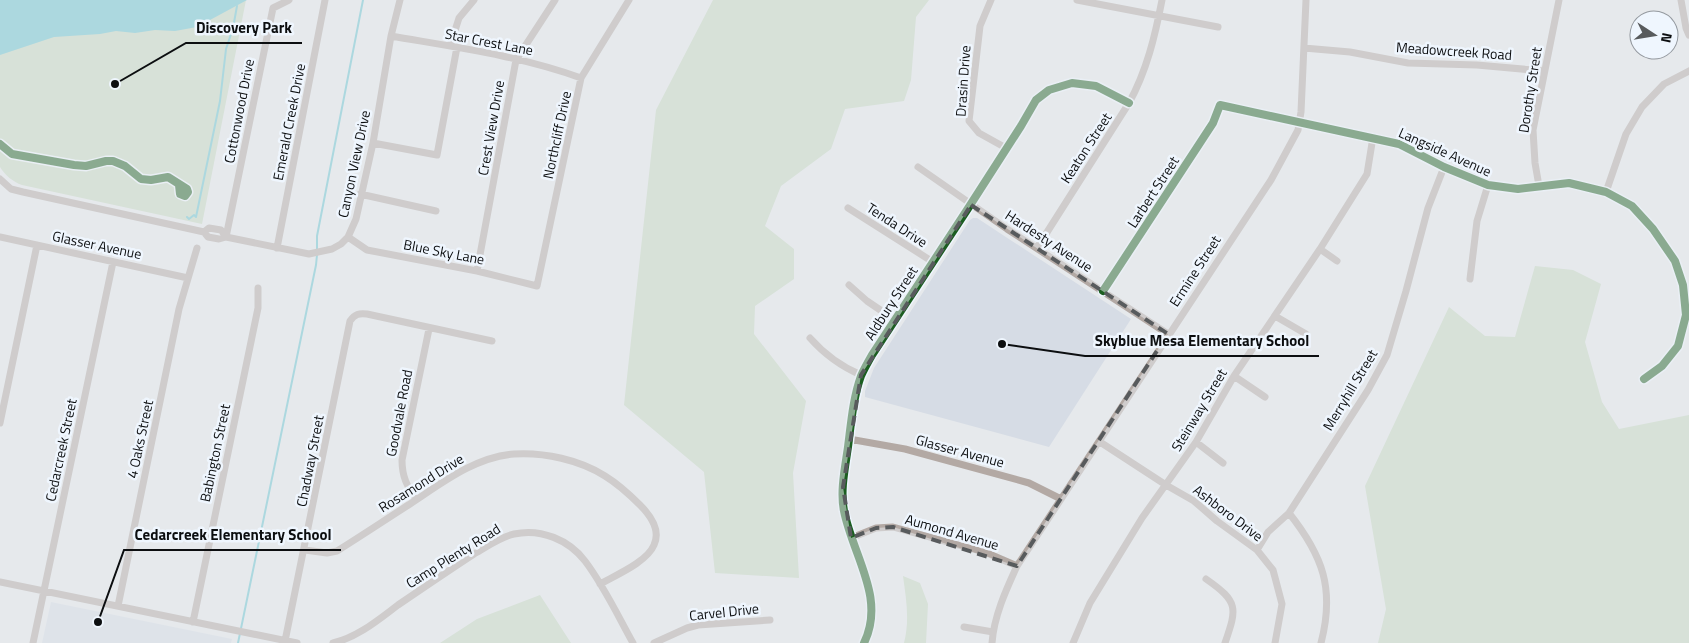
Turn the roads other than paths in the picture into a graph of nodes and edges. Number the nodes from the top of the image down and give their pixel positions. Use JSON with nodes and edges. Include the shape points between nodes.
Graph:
{"nodes":[{"id":1,"x":289,"y":0,"type":"edge"},
{"id":2,"x":325,"y":0,"type":"edge"},
{"id":3,"x":400,"y":0,"type":"edge"},
{"id":4,"x":474,"y":0,"type":"edge"},
{"id":5,"x":555,"y":0,"type":"edge"},
{"id":6,"x":629,"y":0,"type":"edge"},
{"id":7,"x":991,"y":0,"type":"edge"},
{"id":8,"x":1077,"y":0,"type":"edge"},
{"id":9,"x":1162,"y":0,"type":"edge"},
{"id":10,"x":1306,"y":0,"type":"edge"},
{"id":11,"x":1559,"y":0,"type":"edge"},
{"id":12,"x":1681,"y":0,"type":"edge"},
{"id":13,"x":1159,"y":16,"type":"junction"},
{"id":14,"x":1218,"y":27,"type":"dead end"},
{"id":15,"x":1689,"y":35,"type":"edge"},
{"id":16,"x":391,"y":36,"type":"junction"},
{"id":17,"x":454,"y":47,"type":"junction"},
{"id":18,"x":1304,"y":48,"type":"junction"},
{"id":19,"x":516,"y":60,"type":"junction"},
{"id":20,"x":1544,"y":71,"type":"junction"},
{"id":21,"x":1689,"y":71,"type":"edge"},
{"id":22,"x":582,"y":78,"type":"junction"},
{"id":23,"x":1130,"y":103,"type":"junction"},
{"id":24,"x":1220,"y":105,"type":"joint"},
{"id":25,"x":1300,"y":122,"type":"junction"},
{"id":26,"x":1373,"y":137,"type":"junction"},
{"id":27,"x":373,"y":143,"type":"junction"},
{"id":28,"x":1006,"y":148,"type":"junction"},
{"id":29,"x":918,"y":166,"type":"dead end"},
{"id":30,"x":1444,"y":167,"type":"junction"},
{"id":31,"x":0,"y":179,"type":"edge"},
{"id":32,"x":1488,"y":185,"type":"junction"},
{"id":33,"x":1539,"y":186,"type":"junction"},
{"id":34,"x":1606,"y":192,"type":"junction"},
{"id":35,"x":360,"y":194,"type":"junction"},
{"id":36,"x":970,"y":205,"type":"junction"},
{"id":37,"x":848,"y":208,"type":"dead end"},
{"id":38,"x":436,"y":211,"type":"dead end"},
{"id":39,"x":0,"y":237,"type":"edge"},
{"id":40,"x":226,"y":237,"type":"junction"},
{"id":41,"x":348,"y":237,"type":"junction"},
{"id":42,"x":37,"y":245,"type":"junction"},
{"id":43,"x":197,"y":248,"type":"dead end"},
{"id":44,"x":277,"y":248,"type":"junction"},
{"id":45,"x":1036,"y":248,"type":"junction"},
{"id":46,"x":1320,"y":249,"type":"junction"},
{"id":47,"x":1337,"y":261,"type":"dead end"},
{"id":48,"x":113,"y":262,"type":"junction"},
{"id":49,"x":933,"y":262,"type":"junction"},
{"id":50,"x":477,"y":271,"type":"junction"},
{"id":51,"x":188,"y":278,"type":"junction"},
{"id":52,"x":1470,"y":279,"type":"dead end"},
{"id":53,"x":1686,"y":284,"type":"edge"},
{"id":54,"x":849,"y":285,"type":"dead end"},
{"id":55,"x":538,"y":286,"type":"joint"},
{"id":56,"x":258,"y":288,"type":"dead end"},
{"id":57,"x":1102,"y":291,"type":"junction"},
{"id":58,"x":1275,"y":316,"type":"junction"},
{"id":59,"x":895,"y":320,"type":"junction"},
{"id":60,"x":429,"y":328,"type":"junction"},
{"id":61,"x":1168,"y":334,"type":"junction"},
{"id":62,"x":1306,"y":334,"type":"dead end"},
{"id":63,"x":810,"y":338,"type":"dead end"},
{"id":64,"x":492,"y":341,"type":"dead end"},
{"id":65,"x":861,"y":376,"type":"junction"},
{"id":66,"x":1234,"y":376,"type":"junction"},
{"id":67,"x":1644,"y":379,"type":"dead end"},
{"id":68,"x":1265,"y":397,"type":"dead end"},
{"id":69,"x":0,"y":423,"type":"edge"},
{"id":70,"x":849,"y":438,"type":"junction"},
{"id":71,"x":1100,"y":442,"type":"junction"},
{"id":72,"x":1196,"y":442,"type":"junction"},
{"id":73,"x":1223,"y":463,"type":"dead end"},
{"id":74,"x":1166,"y":485,"type":"junction"},
{"id":75,"x":416,"y":499,"type":"junction"},
{"id":76,"x":1061,"y":499,"type":"junction"},
{"id":77,"x":1289,"y":513,"type":"junction"},
{"id":78,"x":851,"y":538,"type":"junction"},
{"id":79,"x":305,"y":550,"type":"junction"},
{"id":80,"x":1257,"y":550,"type":"junction"},
{"id":81,"x":1017,"y":566,"type":"junction"},
{"id":82,"x":1206,"y":579,"type":"dead end"},
{"id":83,"x":0,"y":582,"type":"edge"},
{"id":84,"x":600,"y":584,"type":"junction"},
{"id":85,"x":45,"y":591,"type":"junction"},
{"id":86,"x":118,"y":606,"type":"junction"},
{"id":87,"x":770,"y":620,"type":"dead end"},
{"id":88,"x":193,"y":622,"type":"junction"},
{"id":89,"x":964,"y":627,"type":"dead end"},
{"id":90,"x":993,"y":632,"type":"junction"},
{"id":91,"x":352,"y":640,"type":"edge"},
{"id":92,"x":285,"y":641,"type":"junction"},
{"id":93,"x":33,"y":643,"type":"edge"},
{"id":94,"x":298,"y":643,"type":"edge"},
{"id":95,"x":333,"y":643,"type":"edge"},
{"id":96,"x":633,"y":643,"type":"edge"},
{"id":97,"x":654,"y":643,"type":"edge"},
{"id":98,"x":864,"y":643,"type":"edge"},
{"id":99,"x":992,"y":643,"type":"edge"},
{"id":100,"x":1072,"y":643,"type":"edge"},
{"id":101,"x":1225,"y":643,"type":"edge"},
{"id":102,"x":1275,"y":643,"type":"edge"},
{"id":103,"x":1322,"y":643,"type":"edge"}],
"edges":[{"from":1,"to":40,"type":"street","name":"Cottonwood Drive","via":[[273,8]]},
{"from":2,"to":44,"type":"street","name":"Emerald Creek Drive"},
{"from":3,"to":16,"type":"street","name":"Canyon View Drive"},
{"from":4,"to":17,"type":"street","via":[[458,18]]},
{"from":5,"to":19,"type":"street","name":"Crest View Drive"},
{"from":6,"to":22,"type":"street","name":"Northcliff Drive"},
{"from":7,"to":28,"type":"street","name":"Drasin Drive","via":[[980,26],[969,121],[979,133]]},
{"from":8,"to":13,"type":"street"},
{"from":9,"to":13,"type":"street","name":"Keaton Street"},
{"from":10,"to":18,"type":"street","name":"Ermine Street"},
{"from":11,"to":20,"type":"street","name":"Dorothy Street"},
{"from":12,"to":15,"type":"street"},
{"from":13,"to":14,"type":"street"},
{"from":13,"to":23,"type":"street","name":"Keaton Street","via":[[1141,81]]},
{"from":16,"to":17,"type":"street","name":"Star Crest Lane"},
{"from":16,"to":27,"type":"street","name":"Canyon View Drive"},
{"from":17,"to":19,"type":"street","name":"Star Crest Lane"},
{"from":17,"to":27,"type":"street","via":[[437,155]]},
{"from":18,"to":20,"type":"street","name":"Meadowcreek Road","via":[[1350,52],[1408,63]]},
{"from":18,"to":25,"type":"street","name":"Ermine Street"},
{"from":19,"to":22,"type":"street","name":"Star Crest Lane"},
{"from":19,"to":50,"type":"street","name":"Crest View Drive"},
{"from":20,"to":33,"type":"street","name":"Dorothy Street","via":[[1533,130]]},
{"from":21,"to":34,"type":"street","via":[[1664,84],[1642,106],[1626,134]]},
{"from":22,"to":55,"type":"street","name":"Northcliff Drive"},
{"from":23,"to":28,"type":"street","name":"Aldbury Street","via":[[1096,86],[1072,83],[1049,90],[1036,100]]},
{"from":23,"to":45,"type":"street","name":"Keaton Street"},
{"from":24,"to":25,"type":"street","name":"Langside Avenue"},
{"from":24,"to":57,"type":"street","name":"Larbert Street","via":[[1213,123]]},
{"from":25,"to":26,"type":"street","name":"Langside Avenue"},
{"from":25,"to":61,"type":"street","name":"Ermine Street","via":[[1271,180]]},
{"from":26,"to":30,"type":"street","name":"Langside Avenue","via":[[1400,144]]},
{"from":26,"to":46,"type":"street","name":"Steinway Street","via":[[1367,174]]},
{"from":27,"to":35,"type":"street","name":"Canyon View Drive"},
{"from":28,"to":36,"type":"street","name":"Aldbury Street"},
{"from":29,"to":36,"type":"street","name":"Hardesty Avenue"},
{"from":30,"to":32,"type":"street","name":"Langside Avenue"},
{"from":30,"to":77,"type":"street","name":"Merryhill Street","via":[[1428,208],[1387,355]]},
{"from":31,"to":40,"type":"street","name":"Canyon View Drive","via":[[22,192],[204,232],[208,237]]},
{"from":32,"to":33,"type":"street","name":"Langside Avenue","via":[[1518,189]]},
{"from":32,"to":52,"type":"street","via":[[1477,221]]},
{"from":33,"to":34,"type":"street","name":"Langside Avenue","via":[[1569,183]]},
{"from":34,"to":53,"type":"street","name":"Langside Avenue","via":[[1632,206],[1653,228]]},
{"from":35,"to":38,"type":"street"},
{"from":35,"to":41,"type":"street","name":"Canyon View Drive","via":[[356,219]]},
{"from":36,"to":45,"type":"street","name":"Hardesty Avenue"},
{"from":36,"to":49,"type":"street","name":"Aldbury Street"},
{"from":37,"to":49,"type":"street","name":"Tenda Drive"},
{"from":39,"to":42,"type":"street","name":"Glasser Avenue"},
{"from":40,"to":44,"type":"street","name":"Canyon View Drive"},
{"from":41,"to":44,"type":"street","name":"Canyon View Drive","via":[[337,247],[324,252],[311,254]]},
{"from":41,"to":50,"type":"street","name":"Blue Sky Lane","via":[[366,250]]},
{"from":42,"to":48,"type":"street","name":"Glasser Avenue"},
{"from":42,"to":69,"type":"street"},
{"from":43,"to":51,"type":"street","name":"4 Oaks Street"},
{"from":45,"to":57,"type":"street","name":"Hardesty Avenue"},
{"from":46,"to":47,"type":"street"},
{"from":46,"to":58,"type":"street","name":"Steinway Street"},
{"from":48,"to":51,"type":"street","name":"Glasser Avenue"},
{"from":48,"to":85,"type":"street","name":"Cedarcreek Street"},
{"from":49,"to":59,"type":"street","name":"Aldbury Street"},
{"from":50,"to":55,"type":"street","name":"Blue Sky Lane"},
{"from":51,"to":86,"type":"street","name":"4 Oaks Street"},
{"from":53,"to":67,"type":"street","name":"Langside Avenue","via":[[1686,315],[1678,346],[1662,366]]},
{"from":54,"to":59,"type":"street"},
{"from":56,"to":88,"type":"street","name":"Babington Street","via":[[258,308]]},
{"from":57,"to":61,"type":"street","name":"Hardesty Avenue"},
{"from":58,"to":62,"type":"street"},
{"from":58,"to":66,"type":"street","name":"Steinway Street"},
{"from":59,"to":65,"type":"street","name":"Aldbury Street"},
{"from":60,"to":64,"type":"street"},
{"from":60,"to":75,"type":"street","name":"Goodvale Road","via":[[402,460],[402,474]]},
{"from":60,"to":79,"type":"street","name":"Chadway Street","via":[[360,313],[350,321]]},
{"from":61,"to":71,"type":"street","name":"Ermine Street"},
{"from":63,"to":65,"type":"street","via":[[838,364]]},
{"from":65,"to":70,"type":"street","name":"Aldbury Street"},
{"from":66,"to":68,"type":"street"},
{"from":66,"to":72,"type":"street","name":"Steinway Street"},
{"from":70,"to":76,"type":"street","name":"Glasser Avenue","via":[[905,449],[1029,483]]},
{"from":70,"to":78,"type":"street","name":"Aldbury Street","via":[[843,487]]},
{"from":71,"to":74,"type":"street","name":"Ashboro Drive"},
{"from":71,"to":76,"type":"street","name":"Ermine Street"},
{"from":72,"to":73,"type":"street"},
{"from":72,"to":74,"type":"street","name":"Steinway Street"},
{"from":74,"to":80,"type":"street","name":"Ashboro Drive","via":[[1194,501]]},
{"from":74,"to":100,"type":"street","name":"Steinway Street","via":[[1106,576]]},
{"from":75,"to":79,"type":"street","name":"Rosamond Drive","via":[[337,552]]},
{"from":75,"to":84,"type":"street","name":"Rosamond Drive","via":[[462,469],[514,454],[561,459],[605,475],[646,511],[656,532],[655,544],[649,554]]},
{"from":76,"to":81,"type":"street","name":"Ermine Street"},
{"from":77,"to":80,"type":"street","name":"Merryhill Street","via":[[1268,532]]},
{"from":77,"to":103,"type":"street","via":[[1319,558],[1327,587]]},
{"from":78,"to":81,"type":"street","name":"Aumond Avenue","via":[[876,528],[893,527],[987,553]]},
{"from":78,"to":98,"type":"street","name":"Aldbury Street","via":[[872,599],[870,630]]},
{"from":79,"to":92,"type":"street","name":"Chadway Street"},
{"from":80,"to":102,"type":"street","name":"Ashboro Drive","via":[[1273,570],[1282,604]]},
{"from":81,"to":90,"type":"street","name":"Ermine Street"},
{"from":82,"to":101,"type":"street","via":[[1232,602],[1234,616]]},
{"from":83,"to":85,"type":"street"},
{"from":84,"to":91,"type":"street","name":"Camp Plenty Road","via":[[585,561],[560,539],[538,533],[515,534],[497,540],[452,568]]},
{"from":84,"to":96,"type":"street","name":"Camp Plenty Road"},
{"from":85,"to":86,"type":"street"},
{"from":85,"to":93,"type":"street","name":"Cedarcreek Street"},
{"from":86,"to":88,"type":"street"},
{"from":87,"to":97,"type":"street","name":"Carvel Drive","via":[[698,625]]},
{"from":88,"to":92,"type":"street"},
{"from":89,"to":90,"type":"street"},
{"from":90,"to":99,"type":"street","name":"Ermine Street"},
{"from":91,"to":95,"type":"street","name":"Camp Plenty Road"},
{"from":92,"to":94,"type":"street"}]}
